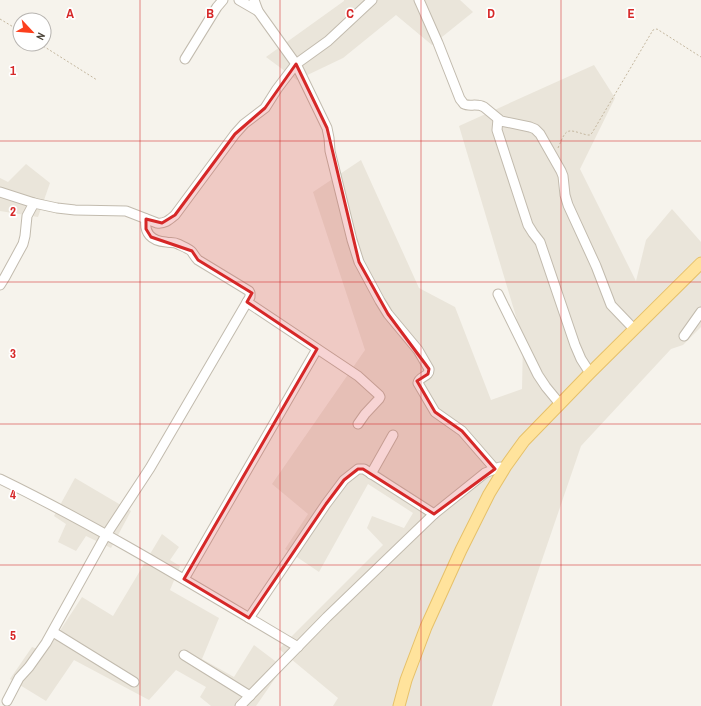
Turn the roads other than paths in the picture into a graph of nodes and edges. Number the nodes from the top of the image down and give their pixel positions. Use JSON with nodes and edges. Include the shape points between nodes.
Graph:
{"nodes":[{"id":1,"x":223,"y":0,"type":"edge"},
{"id":2,"x":239,"y":0,"type":"edge"},
{"id":3,"x":254,"y":0,"type":"edge"},
{"id":4,"x":372,"y":0,"type":"edge"},
{"id":5,"x":419,"y":0,"type":"edge"},
{"id":6,"x":258,"y":11,"type":"junction"},
{"id":7,"x":185,"y":58,"type":"dead end"},
{"id":8,"x":296,"y":64,"type":"junction"},
{"id":9,"x":498,"y":118,"type":"junction"},
{"id":10,"x":0,"y":192,"type":"edge"},
{"id":11,"x":34,"y":203,"type":"junction"},
{"id":12,"x":146,"y":219,"type":"junction"},
{"id":13,"x":701,"y":263,"type":"edge"},
{"id":14,"x":0,"y":285,"type":"edge"},
{"id":15,"x":498,"y":294,"type":"dead end"},
{"id":16,"x":247,"y":302,"type":"junction"},
{"id":17,"x":701,"y":312,"type":"edge"},
{"id":18,"x":634,"y":329,"type":"junction"},
{"id":19,"x":684,"y":336,"type":"dead end"},
{"id":20,"x":317,"y":349,"type":"junction"},
{"id":21,"x":590,"y":373,"type":"junction"},
{"id":22,"x":560,"y":404,"type":"junction"},
{"id":23,"x":358,"y":424,"type":"dead end"},
{"id":24,"x":393,"y":435,"type":"dead end"},
{"id":25,"x":506,"y":466,"type":"junction"},
{"id":26,"x":495,"y":469,"type":"junction"},
{"id":27,"x":371,"y":474,"type":"junction"},
{"id":28,"x":0,"y":479,"type":"edge"},
{"id":29,"x":434,"y":514,"type":"junction"},
{"id":30,"x":106,"y":535,"type":"junction"},
{"id":31,"x":184,"y":579,"type":"junction"},
{"id":32,"x":249,"y":618,"type":"junction"},
{"id":33,"x":52,"y":632,"type":"junction"},
{"id":34,"x":298,"y":647,"type":"junction"},
{"id":35,"x":184,"y":656,"type":"dead end"},
{"id":36,"x":134,"y":682,"type":"dead end"},
{"id":37,"x":250,"y":696,"type":"junction"},
{"id":38,"x":7,"y":701,"type":"dead end"},
{"id":39,"x":240,"y":706,"type":"edge"},
{"id":40,"x":399,"y":706,"type":"edge"}],
"edges":[{"from":1,"to":7,"type":"street"},
{"from":2,"to":6,"type":"street"},
{"from":3,"to":6,"type":"street"},
{"from":4,"to":8,"type":"street","via":[[328,41]]},
{"from":5,"to":9,"type":"street","via":[[461,101],[466,105],[478,104]]},
{"from":6,"to":8,"type":"street"},
{"from":8,"to":12,"type":"street","via":[[265,108],[235,134],[175,215],[162,224]]},
{"from":8,"to":26,"type":"street","via":[[327,128],[330,151],[359,262],[388,314],[418,350],[430,371],[418,383],[435,412],[462,430]]},
{"from":9,"to":18,"type":"street","via":[[535,129],[540,134],[563,176],[568,205],[609,300]]},
{"from":9,"to":21,"type":"street","via":[[498,133],[528,225],[540,242],[575,345]]},
{"from":10,"to":11,"type":"street"},
{"from":11,"to":12,"type":"street","via":[[65,209],[126,211]]},
{"from":11,"to":14,"type":"street","via":[[27,216],[23,244]]},
{"from":12,"to":16,"type":"street","via":[[147,233],[191,251],[198,260],[249,291],[250,297]]},
{"from":13,"to":18,"type":"main road"},
{"from":15,"to":22,"type":"street","via":[[538,374]]},
{"from":16,"to":20,"type":"street"},
{"from":16,"to":30,"type":"street","via":[[150,468]]},
{"from":17,"to":19,"type":"street"},
{"from":18,"to":21,"type":"main road"},
{"from":20,"to":23,"type":"street","via":[[358,376],[379,395],[379,399]]},
{"from":20,"to":31,"type":"street"},
{"from":21,"to":22,"type":"main road"},
{"from":22,"to":25,"type":"main road","via":[[524,441]]},
{"from":24,"to":27,"type":"street"},
{"from":25,"to":26,"type":"street"},
{"from":25,"to":40,"type":"main road","via":[[460,550],[429,620]]},
{"from":26,"to":29,"type":"street"},
{"from":27,"to":29,"type":"street"},
{"from":27,"to":32,"type":"street","via":[[364,469],[358,469],[344,480]]},
{"from":28,"to":30,"type":"street"},
{"from":29,"to":34,"type":"street"},
{"from":30,"to":31,"type":"street"},
{"from":30,"to":33,"type":"street"},
{"from":31,"to":32,"type":"street"},
{"from":32,"to":34,"type":"street"},
{"from":33,"to":36,"type":"street"},
{"from":33,"to":38,"type":"street","via":[[19,678]]},
{"from":34,"to":37,"type":"street"},
{"from":35,"to":37,"type":"street"},
{"from":37,"to":39,"type":"street"}]}
